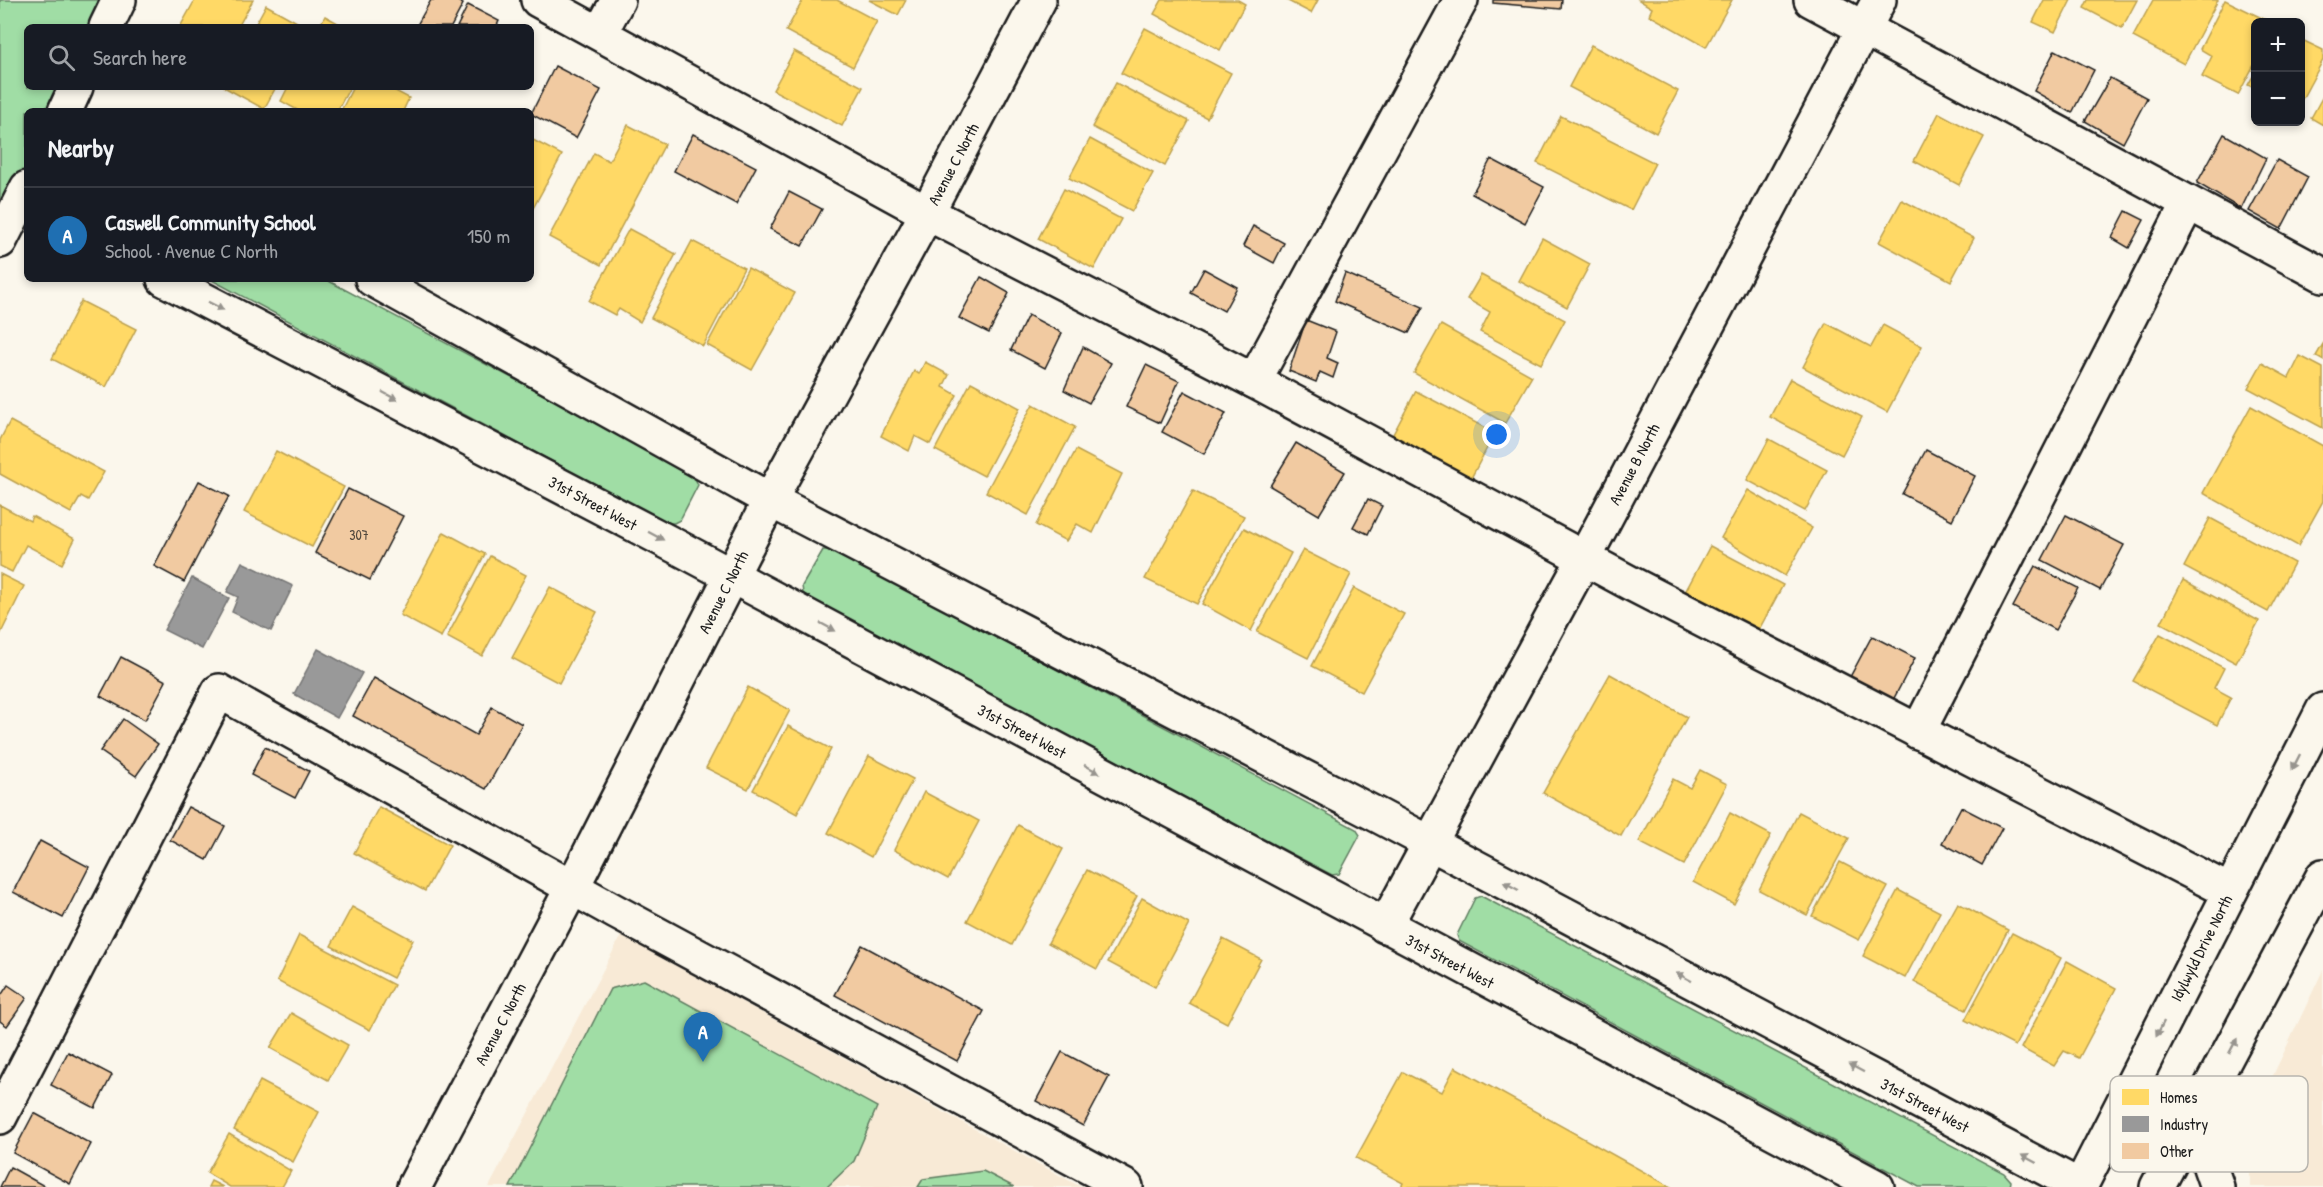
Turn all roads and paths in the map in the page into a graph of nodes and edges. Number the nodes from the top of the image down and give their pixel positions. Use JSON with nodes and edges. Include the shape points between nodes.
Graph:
{"nodes":[{"id":1,"x":119,"y":0,"type":"edge"},
{"id":2,"x":538,"y":0,"type":"edge"},
{"id":3,"x":618,"y":0,"type":"edge"},
{"id":4,"x":1039,"y":0,"type":"edge"},
{"id":5,"x":1461,"y":0,"type":"edge"},
{"id":6,"x":1811,"y":0,"type":"edge"},
{"id":7,"x":1872,"y":14,"type":"edge"},
{"id":8,"x":107,"y":24,"type":"edge"},
{"id":9,"x":600,"y":33,"type":"junction"},
{"id":10,"x":75,"y":90,"type":"edge"},
{"id":11,"x":66,"y":108,"type":"edge"},
{"id":12,"x":24,"y":200,"type":"edge"},
{"id":13,"x":2188,"y":203,"type":"junction"},
{"id":14,"x":927,"y":213,"type":"junction"},
{"id":15,"x":0,"y":241,"type":"edge"},
{"id":16,"x":2323,"y":275,"type":"edge"},
{"id":17,"x":170,"y":282,"type":"edge"},
{"id":18,"x":377,"y":282,"type":"edge"},
{"id":19,"x":1254,"y":381,"type":"junction"},
{"id":20,"x":770,"y":500,"type":"junction"},
{"id":21,"x":1585,"y":557,"type":"junction"},
{"id":22,"x":731,"y":576,"type":"junction"},
{"id":23,"x":2323,"y":710,"type":"edge"},
{"id":24,"x":1918,"y":732,"type":"junction"},
{"id":25,"x":1429,"y":843,"type":"junction"},
{"id":26,"x":2323,"y":876,"type":"edge"},
{"id":27,"x":572,"y":888,"type":"junction"},
{"id":28,"x":2229,"y":891,"type":"junction"},
{"id":29,"x":1385,"y":926,"type":"junction"},
{"id":30,"x":10,"y":1075,"type":"edge"},
{"id":31,"x":2136,"y":1076,"type":"edge"},
{"id":32,"x":2217,"y":1076,"type":"edge"},
{"id":33,"x":0,"y":1117,"type":"edge"},
{"id":34,"x":2110,"y":1127,"type":"edge"},
{"id":35,"x":2165,"y":1172,"type":"edge"},
{"id":36,"x":2212,"y":1172,"type":"edge"},
{"id":37,"x":414,"y":1187,"type":"edge"},
{"id":38,"x":1126,"y":1187,"type":"edge"},
{"id":39,"x":1877,"y":1187,"type":"edge"},
{"id":40,"x":2080,"y":1187,"type":"edge"},
{"id":41,"x":2157,"y":1187,"type":"edge"},
{"id":42,"x":2217,"y":1187,"type":"edge"}],
"edges":[{"from":1,"to":8,"type":"street"},
{"from":2,"to":9,"type":"street"},
{"from":3,"to":9,"type":"street"},
{"from":4,"to":14,"type":"street","name":"Avenue C North"},
{"from":5,"to":19,"type":"street"},
{"from":6,"to":7,"type":"street"},
{"from":7,"to":13,"type":"street"},
{"from":7,"to":21,"type":"street","name":"Avenue B North"},
{"from":9,"to":14,"type":"street"},
{"from":10,"to":11,"type":"street"},
{"from":12,"to":15,"type":"street"},
{"from":13,"to":16,"type":"street"},
{"from":13,"to":24,"type":"street"},
{"from":14,"to":19,"type":"street"},
{"from":14,"to":20,"type":"street","name":"Avenue C North"},
{"from":17,"to":22,"type":"street","name":"31st Street West","one_way":true},
{"from":18,"to":20,"type":"street","name":"31st Street West"},
{"from":19,"to":21,"type":"street"},
{"from":20,"to":22,"type":"street","name":"Avenue C North"},
{"from":20,"to":25,"type":"street","name":"31st Street West"},
{"from":21,"to":24,"type":"street"},
{"from":21,"to":25,"type":"street","name":"Avenue B North"},
{"from":22,"to":27,"type":"street","name":"Avenue C North"},
{"from":22,"to":29,"type":"street","name":"31st Street West","one_way":true},
{"from":23,"to":28,"type":"street","name":"Idylwyld Drive North","one_way":true},
{"from":24,"to":28,"type":"street"},
{"from":25,"to":29,"type":"street","name":"Avenue B North"},
{"from":40,"to":25,"type":"street","name":"31st Street West","one_way":true},
{"from":32,"to":26,"type":"street","one_way":true},
{"from":27,"to":30,"type":"street","via":[[219,691]]},
{"from":27,"to":37,"type":"street","name":"Avenue C North"},
{"from":27,"to":38,"type":"street"},
{"from":28,"to":31,"type":"street","name":"Idylwyld Drive North","one_way":true},
{"from":29,"to":39,"type":"street","name":"31st Street West"},
{"from":30,"to":33,"type":"street"},
{"from":34,"to":40,"type":"street","name":"Idylwyld Drive North","one_way":true},
{"from":35,"to":41,"type":"street"},
{"from":36,"to":42,"type":"street"}]}
